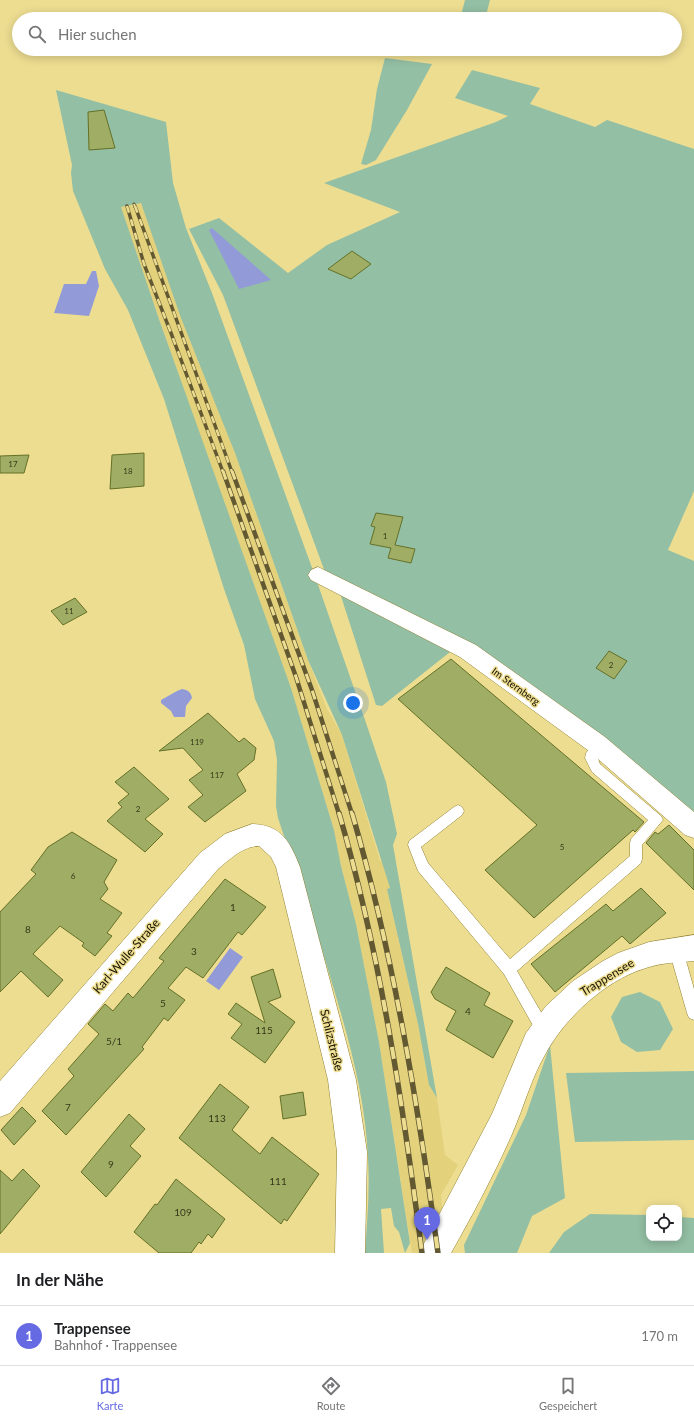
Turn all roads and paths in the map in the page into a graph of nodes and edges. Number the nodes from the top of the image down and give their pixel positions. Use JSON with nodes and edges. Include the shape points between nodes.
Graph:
{"nodes":[{"id":1,"x":318,"y":575,"type":"dead end"},
{"id":2,"x":599,"y":746,"type":"junction"},
{"id":3,"x":458,"y":811,"type":"dead end"},
{"id":4,"x":694,"y":827,"type":"edge"},
{"id":5,"x":268,"y":838,"type":"joint"},
{"id":6,"x":685,"y":949,"type":"edge"},
{"id":7,"x":509,"y":969,"type":"junction"},
{"id":8,"x":694,"y":1013,"type":"edge"},
{"id":9,"x":545,"y":1029,"type":"junction"},
{"id":10,"x":0,"y":1103,"type":"edge"},
{"id":11,"x":350,"y":1253,"type":"edge"},
{"id":12,"x":434,"y":1253,"type":"edge"}],
"edges":[{"from":1,"to":2,"type":"street","name":"Im Sternberg","via":[[468,651]]},
{"from":2,"to":4,"type":"street","name":"Im Sternberg"},
{"from":2,"to":7,"type":"lane","via":[[591,758],[596,768],[658,820],[636,843],[636,859]]},
{"from":3,"to":7,"type":"lane","via":[[414,845],[423,867]]},
{"from":5,"to":10,"type":"street","name":"Karl-Wulle-Straße","via":[[255,834],[240,838],[209,861]]},
{"from":5,"to":11,"type":"street","name":"Schlizstraße","via":[[279,848],[288,867],[342,1080],[352,1152]]},
{"from":6,"to":8,"type":"lane"},
{"from":6,"to":9,"type":"street","name":"Trappensee","via":[[644,956],[625,964],[575,996]]},
{"from":7,"to":9,"type":"lane"},
{"from":9,"to":12,"type":"street","name":"Trappensee","via":[[536,1042],[502,1124]]}]}
